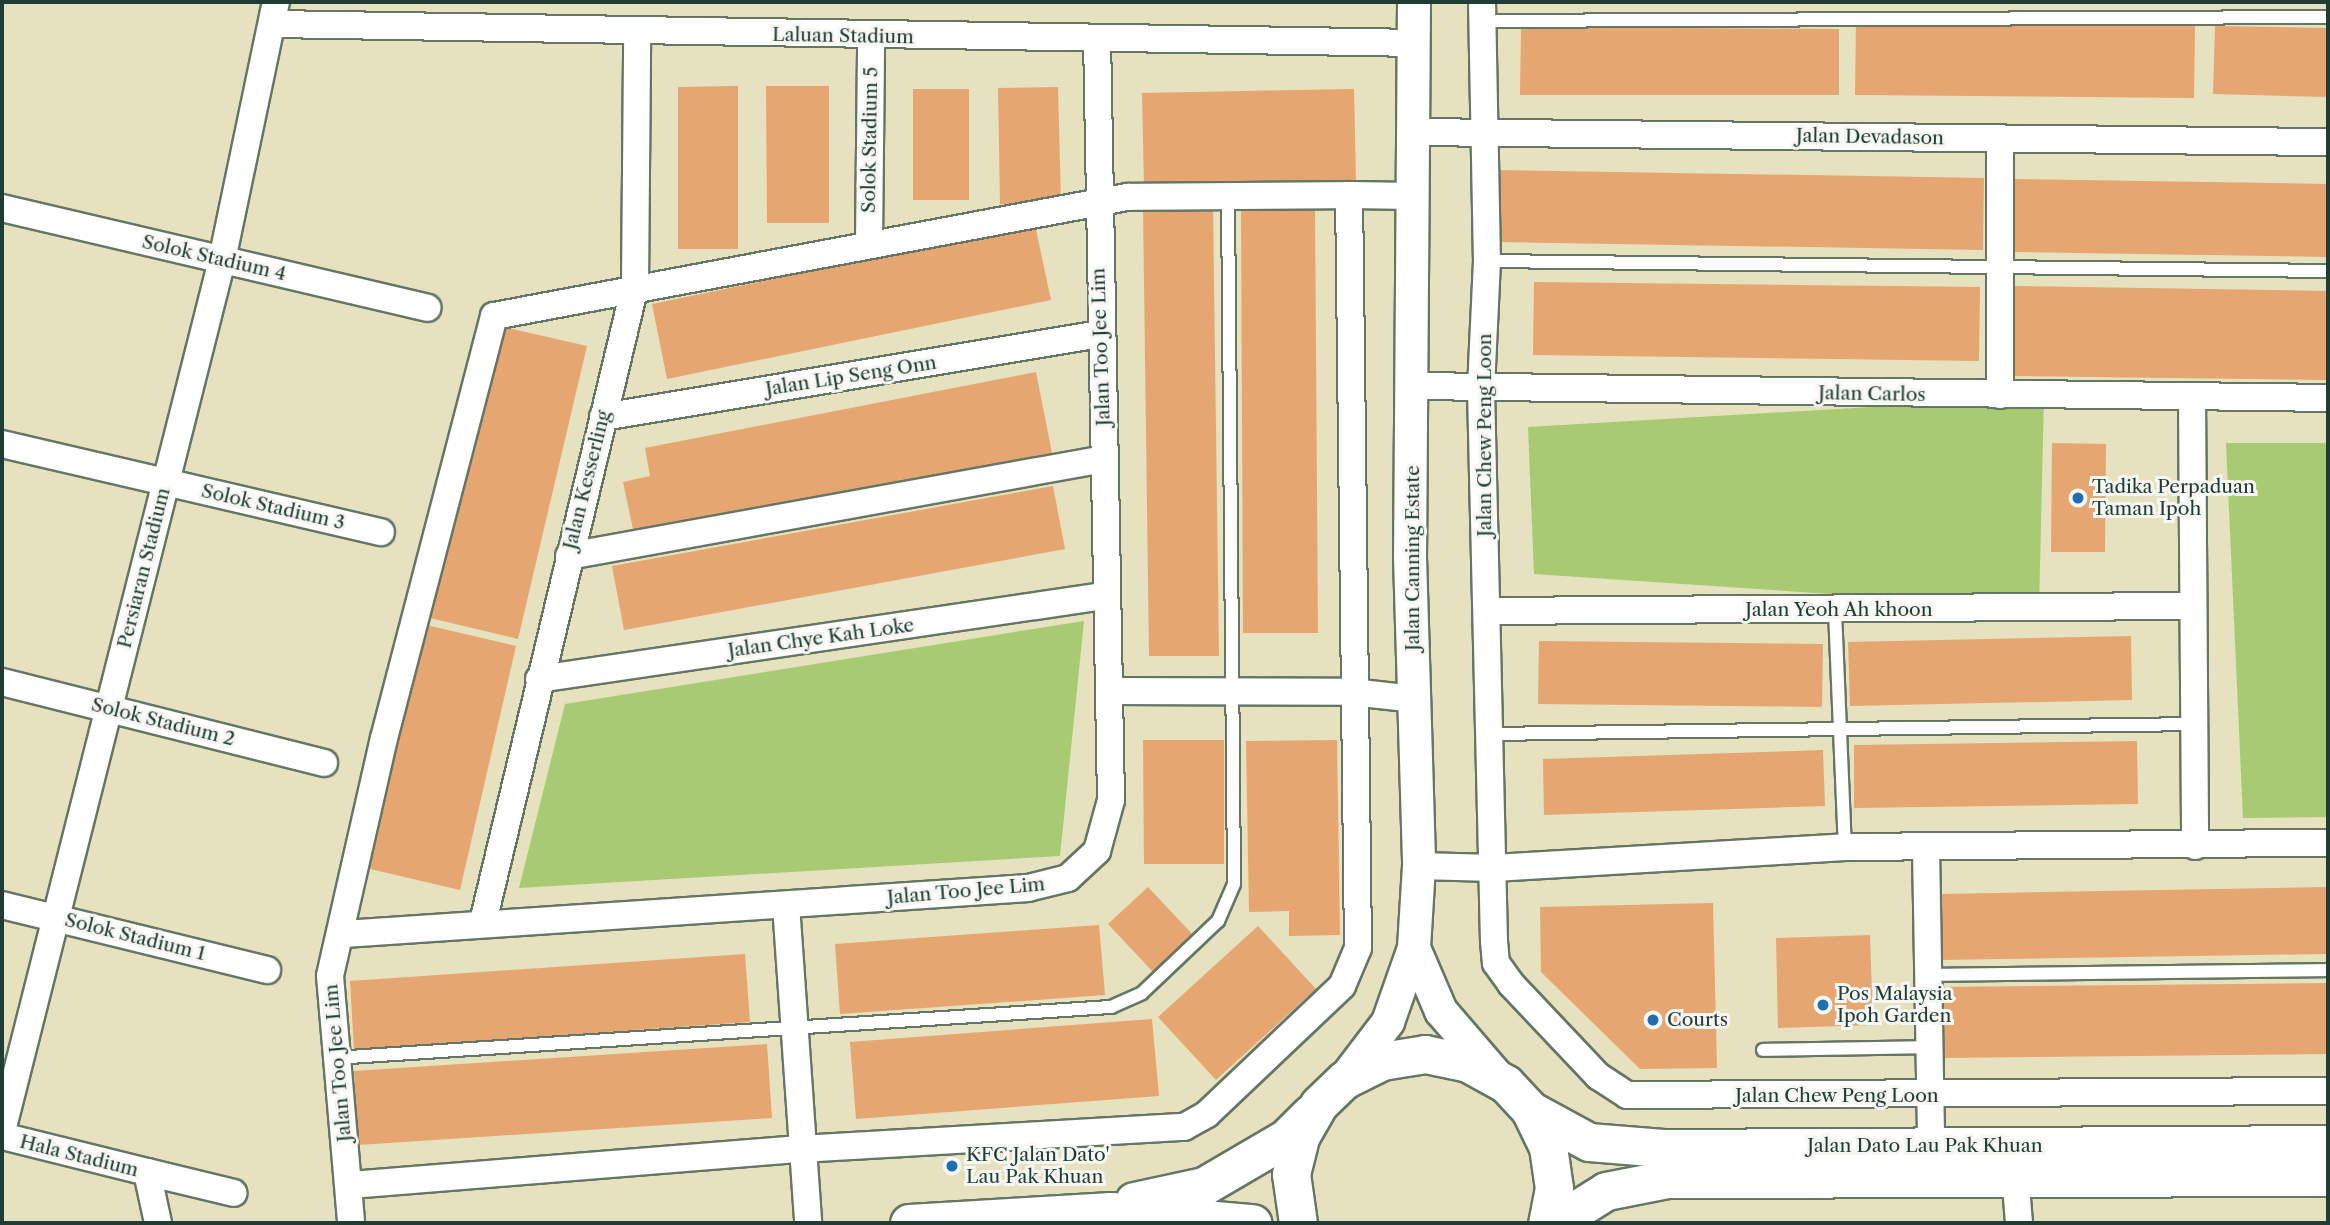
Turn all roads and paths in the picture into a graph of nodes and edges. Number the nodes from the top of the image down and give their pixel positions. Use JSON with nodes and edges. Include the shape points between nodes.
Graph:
{"nodes":[{"id":1,"x":1414,"y":2,"type":"edge"},
{"id":2,"x":1482,"y":11,"type":"edge"},
{"id":3,"x":275,"y":13,"type":"edge"},
{"id":4,"x":2328,"y":16,"type":"edge"},
{"id":5,"x":637,"y":32,"type":"junction"},
{"id":6,"x":871,"y":37,"type":"junction"},
{"id":7,"x":1097,"y":39,"type":"junction"},
{"id":8,"x":1413,"y":43,"type":"junction"},
{"id":9,"x":1484,"y":131,"type":"junction"},
{"id":10,"x":1413,"y":132,"type":"junction"},
{"id":11,"x":2000,"y":139,"type":"junction"},
{"id":12,"x":2328,"y":142,"type":"edge"},
{"id":13,"x":1228,"y":195,"type":"junction"},
{"id":14,"x":1349,"y":195,"type":"junction"},
{"id":15,"x":1414,"y":196,"type":"junction"},
{"id":16,"x":1097,"y":204,"type":"junction"},
{"id":17,"x":2,"y":208,"type":"edge"},
{"id":18,"x":869,"y":243,"type":"junction"},
{"id":19,"x":222,"y":260,"type":"junction"},
{"id":20,"x":1487,"y":261,"type":"junction"},
{"id":21,"x":2003,"y":268,"type":"junction"},
{"id":22,"x":2328,"y":271,"type":"edge"},
{"id":23,"x":635,"y":286,"type":"junction"},
{"id":24,"x":427,"y":308,"type":"dead end"},
{"id":25,"x":1100,"y":334,"type":"junction"},
{"id":26,"x":1416,"y":386,"type":"junction"},
{"id":27,"x":1481,"y":390,"type":"junction"},
{"id":28,"x":2000,"y":395,"type":"junction"},
{"id":29,"x":2192,"y":397,"type":"junction"},
{"id":30,"x":2328,"y":398,"type":"edge"},
{"id":31,"x":603,"y":417,"type":"junction"},
{"id":32,"x":2,"y":444,"type":"edge"},
{"id":33,"x":1104,"y":459,"type":"junction"},
{"id":34,"x":166,"y":482,"type":"junction"},
{"id":35,"x":381,"y":532,"type":"dead end"},
{"id":36,"x":569,"y":556,"type":"junction"},
{"id":37,"x":1104,"y":596,"type":"junction"},
{"id":38,"x":2191,"y":606,"type":"junction"},
{"id":39,"x":1487,"y":611,"type":"junction"},
{"id":40,"x":1835,"y":611,"type":"junction"},
{"id":41,"x":539,"y":679,"type":"junction"},
{"id":42,"x":2,"y":682,"type":"edge"},
{"id":43,"x":1109,"y":691,"type":"junction"},
{"id":44,"x":1232,"y":691,"type":"junction"},
{"id":45,"x":1352,"y":692,"type":"junction"},
{"id":46,"x":1414,"y":699,"type":"junction"},
{"id":47,"x":108,"y":709,"type":"junction"},
{"id":48,"x":2195,"y":724,"type":"junction"},
{"id":49,"x":1839,"y":729,"type":"junction"},
{"id":50,"x":1490,"y":734,"type":"junction"},
{"id":51,"x":324,"y":763,"type":"dead end"},
{"id":52,"x":2328,"y":843,"type":"edge"},
{"id":53,"x":2195,"y":846,"type":"junction"},
{"id":54,"x":1845,"y":848,"type":"junction"},
{"id":55,"x":1926,"y":848,"type":"junction"},
{"id":56,"x":1419,"y":866,"type":"junction"},
{"id":57,"x":1494,"y":868,"type":"junction"},
{"id":58,"x":2,"y":905,"type":"edge"},
{"id":59,"x":786,"y":905,"type":"junction"},
{"id":60,"x":55,"y":918,"type":"junction"},
{"id":61,"x":483,"y":922,"type":"junction"},
{"id":62,"x":344,"y":934,"type":"junction"},
{"id":63,"x":1414,"y":948,"type":"junction"},
{"id":64,"x":267,"y":970,"type":"dead end"},
{"id":65,"x":2328,"y":970,"type":"edge"},
{"id":66,"x":1929,"y":975,"type":"junction"},
{"id":67,"x":794,"y":1031,"type":"junction"},
{"id":68,"x":1930,"y":1047,"type":"junction"},
{"id":69,"x":1763,"y":1050,"type":"dead end"},
{"id":70,"x":334,"y":1058,"type":"junction"},
{"id":71,"x":2328,"y":1091,"type":"edge"},
{"id":72,"x":1331,"y":1092,"type":"junction"},
{"id":73,"x":1930,"y":1095,"type":"junction"},
{"id":74,"x":1518,"y":1097,"type":"junction"},
{"id":75,"x":2,"y":1134,"type":"edge"},
{"id":76,"x":2328,"y":1144,"type":"edge"},
{"id":77,"x":1931,"y":1146,"type":"junction"},
{"id":78,"x":800,"y":1149,"type":"junction"},
{"id":79,"x":147,"y":1172,"type":"junction"},
{"id":80,"x":2328,"y":1177,"type":"edge"},
{"id":81,"x":2017,"y":1181,"type":"junction"},
{"id":82,"x":351,"y":1185,"type":"junction"},
{"id":83,"x":234,"y":1192,"type":"dead end"},
{"id":84,"x":1111,"y":1211,"type":"junction"},
{"id":85,"x":158,"y":1223,"type":"edge"},
{"id":86,"x":351,"y":1223,"type":"edge"},
{"id":87,"x":808,"y":1223,"type":"edge"},
{"id":88,"x":909,"y":1223,"type":"edge"},
{"id":89,"x":1252,"y":1223,"type":"edge"},
{"id":90,"x":1298,"y":1223,"type":"edge"},
{"id":91,"x":1547,"y":1223,"type":"edge"},
{"id":92,"x":1555,"y":1223,"type":"edge"},
{"id":93,"x":2019,"y":1223,"type":"edge"}],
"edges":[{"from":1,"to":8,"type":"street","name":"Jalan Canning Estate"},
{"from":2,"to":4,"type":"lane"},
{"from":2,"to":9,"type":"street","name":"Jalan Chew Peng Loon"},
{"from":3,"to":5,"type":"street","name":"Laluan Stadium"},
{"from":3,"to":19,"type":"street","name":"Persiaran Stadium"},
{"from":5,"to":6,"type":"street","name":"Laluan Stadium"},
{"from":5,"to":23,"type":"street","name":"Jalan Kesserling"},
{"from":6,"to":7,"type":"street","name":"Laluan Stadium"},
{"from":6,"to":18,"type":"street","name":"Solok Stadium 5"},
{"from":7,"to":8,"type":"street","name":"Laluan Stadium"},
{"from":7,"to":16,"type":"street","name":"Jalan Too Jee Lim"},
{"from":8,"to":10,"type":"street","name":"Jalan Canning Estate"},
{"from":9,"to":10,"type":"street","name":"Jalan Devadason"},
{"from":9,"to":11,"type":"street","name":"Jalan Devadason"},
{"from":9,"to":20,"type":"street","name":"Jalan Chew Peng Loon"},
{"from":10,"to":15,"type":"street","name":"Jalan Canning Estate"},
{"from":11,"to":12,"type":"street","name":"Jalan Devadason"},
{"from":11,"to":21,"type":"street"},
{"from":13,"to":14,"type":"street"},
{"from":13,"to":16,"type":"street"},
{"from":13,"to":44,"type":"lane"},
{"from":14,"to":15,"type":"street"},
{"from":14,"to":45,"type":"street"},
{"from":15,"to":26,"type":"street","name":"Jalan Canning Estate"},
{"from":16,"to":18,"type":"street"},
{"from":16,"to":25,"type":"street","name":"Jalan Too Jee Lim"},
{"from":17,"to":19,"type":"street","name":"Solok Stadium 4"},
{"from":18,"to":23,"type":"street"},
{"from":19,"to":24,"type":"street","name":"Solok Stadium 4"},
{"from":19,"to":34,"type":"street","name":"Persiaran Stadium"},
{"from":20,"to":21,"type":"lane"},
{"from":20,"to":27,"type":"street","name":"Jalan Chew Peng Loon"},
{"from":21,"to":22,"type":"lane"},
{"from":21,"to":28,"type":"street"},
{"from":23,"to":31,"type":"street","name":"Jalan Kesserling"},
{"from":23,"to":62,"type":"street","via":[[507,310],[489,321],[384,738]]},
{"from":25,"to":31,"type":"street","name":"Jalan Lip Seng Onn"},
{"from":25,"to":33,"type":"street","name":"Jalan Too Jee Lim"},
{"from":26,"to":27,"type":"street","name":"Jalan Carlos"},
{"from":26,"to":46,"type":"street","name":"Jalan Canning Estate"},
{"from":27,"to":28,"type":"street","name":"Jalan Carlos"},
{"from":27,"to":39,"type":"street","name":"Jalan Chew Peng Loon"},
{"from":28,"to":29,"type":"street","name":"Jalan Carlos"},
{"from":29,"to":30,"type":"street","name":"Jalan Carlos"},
{"from":29,"to":38,"type":"street"},
{"from":31,"to":36,"type":"street","name":"Jalan Kesserling"},
{"from":32,"to":34,"type":"street","name":"Solok Stadium 3"},
{"from":33,"to":36,"type":"street"},
{"from":33,"to":37,"type":"street","name":"Jalan Too Jee Lim"},
{"from":34,"to":35,"type":"street","name":"Solok Stadium 3"},
{"from":34,"to":47,"type":"street","name":"Persiaran Stadium"},
{"from":36,"to":41,"type":"street","name":"Jalan Kesserling"},
{"from":37,"to":41,"type":"street","name":"Jalan Chye Kah Loke"},
{"from":37,"to":43,"type":"street","name":"Jalan Too Jee Lim"},
{"from":38,"to":40,"type":"street","name":"Jalan Yeoh Ah khoon"},
{"from":38,"to":48,"type":"street"},
{"from":39,"to":40,"type":"street","name":"Jalan Yeoh Ah khoon"},
{"from":39,"to":50,"type":"street","name":"Jalan Chew Peng Loon"},
{"from":40,"to":49,"type":"lane"},
{"from":41,"to":61,"type":"street","name":"Jalan Kesserling"},
{"from":42,"to":47,"type":"street","name":"Solok Stadium 2"},
{"from":43,"to":44,"type":"street"},
{"from":43,"to":59,"type":"street","name":"Jalan Too Jee Lim","via":[[1110,820],[1097,851],[1068,878],[1028,888]]},
{"from":44,"to":45,"type":"street"},
{"from":44,"to":67,"type":"lane","via":[[1233,894],[1218,920],[1135,999],[1111,1007]]},
{"from":45,"to":46,"type":"street"},
{"from":45,"to":78,"type":"street","via":[[1354,969],[1208,1114],[1175,1129]]},
{"from":46,"to":56,"type":"street","name":"Jalan Canning Estate"},
{"from":47,"to":51,"type":"street","name":"Solok Stadium 2"},
{"from":47,"to":60,"type":"street","name":"Persiaran Stadium"},
{"from":48,"to":49,"type":"lane"},
{"from":48,"to":53,"type":"street"},
{"from":49,"to":50,"type":"lane"},
{"from":49,"to":54,"type":"lane"},
{"from":50,"to":57,"type":"street","name":"Jalan Chew Peng Loon"},
{"from":52,"to":53,"type":"street"},
{"from":53,"to":55,"type":"street"},
{"from":54,"to":55,"type":"street"},
{"from":54,"to":57,"type":"street"},
{"from":55,"to":66,"type":"street"},
{"from":56,"to":57,"type":"street"},
{"from":56,"to":63,"type":"street","name":"Jalan Canning Estate"},
{"from":57,"to":73,"type":"street","name":"Jalan Chew Peng Loon","via":[[1496,963],[1598,1076],[1627,1095]]},
{"from":58,"to":60,"type":"street","name":"Solok Stadium 1"},
{"from":59,"to":61,"type":"street","name":"Jalan Too Jee Lim"},
{"from":59,"to":67,"type":"street"},
{"from":60,"to":64,"type":"street","name":"Solok Stadium 1"},
{"from":60,"to":75,"type":"street","name":"Persiaran Stadium"},
{"from":61,"to":62,"type":"street","name":"Jalan Too Jee Lim"},
{"from":62,"to":70,"type":"street","name":"Jalan Too Jee Lim","via":[[330,976]]},
{"from":63,"to":72,"type":"street","via":[[1388,1022]]},
{"from":63,"to":74,"type":"street","name":"Jalan Canning Estate","via":[[1441,1011]]},
{"from":65,"to":66,"type":"lane"},
{"from":66,"to":68,"type":"street"},
{"from":67,"to":70,"type":"lane"},
{"from":67,"to":78,"type":"street"},
{"from":68,"to":69,"type":"lane"},
{"from":68,"to":73,"type":"street"},
{"from":70,"to":82,"type":"street","name":"Jalan Too Jee Lim"},
{"from":71,"to":73,"type":"street","name":"Jalan Chew Peng Loon"},
{"from":72,"to":74,"type":"main road","name":"Jalan Dato Lau Pak Khuan","via":[[1382,1061],[1425,1054],[1468,1063]]},
{"from":72,"to":84,"type":"main road","via":[[1286,1138],[1205,1186]]},
{"from":72,"to":90,"type":"main road","via":[[1300,1137],[1291,1174]]},
{"from":73,"to":77,"type":"street"},
{"from":74,"to":77,"type":"main road","name":"Jalan Dato Lau Pak Khuan","via":[[1589,1142],[1663,1148]]},
{"from":74,"to":91,"type":"main road","via":[[1548,1147],[1554,1188]]},
{"from":75,"to":79,"type":"street","name":"Hala Stadium"},
{"from":76,"to":77,"type":"main road","name":"Jalan Dato Lau Pak Khuan"},
{"from":77,"to":81,"type":"street","via":[[2003,1154],[2017,1166]]},
{"from":78,"to":82,"type":"street"},
{"from":78,"to":87,"type":"street"},
{"from":79,"to":83,"type":"street"},
{"from":79,"to":85,"type":"street","name":"Hala Stadium"},
{"from":80,"to":81,"type":"main road","name":"Jalan Dato Lau Pak Khuan"},
{"from":81,"to":92,"type":"main road","name":"Jalan Dato Lau Pak Khuan","via":[[1667,1179],[1606,1191]]},
{"from":81,"to":93,"type":"street"},
{"from":82,"to":86,"type":"street","name":"Jalan Too Jee Lim"},
{"from":84,"to":88,"type":"main road"},
{"from":84,"to":89,"type":"main road"}]}
